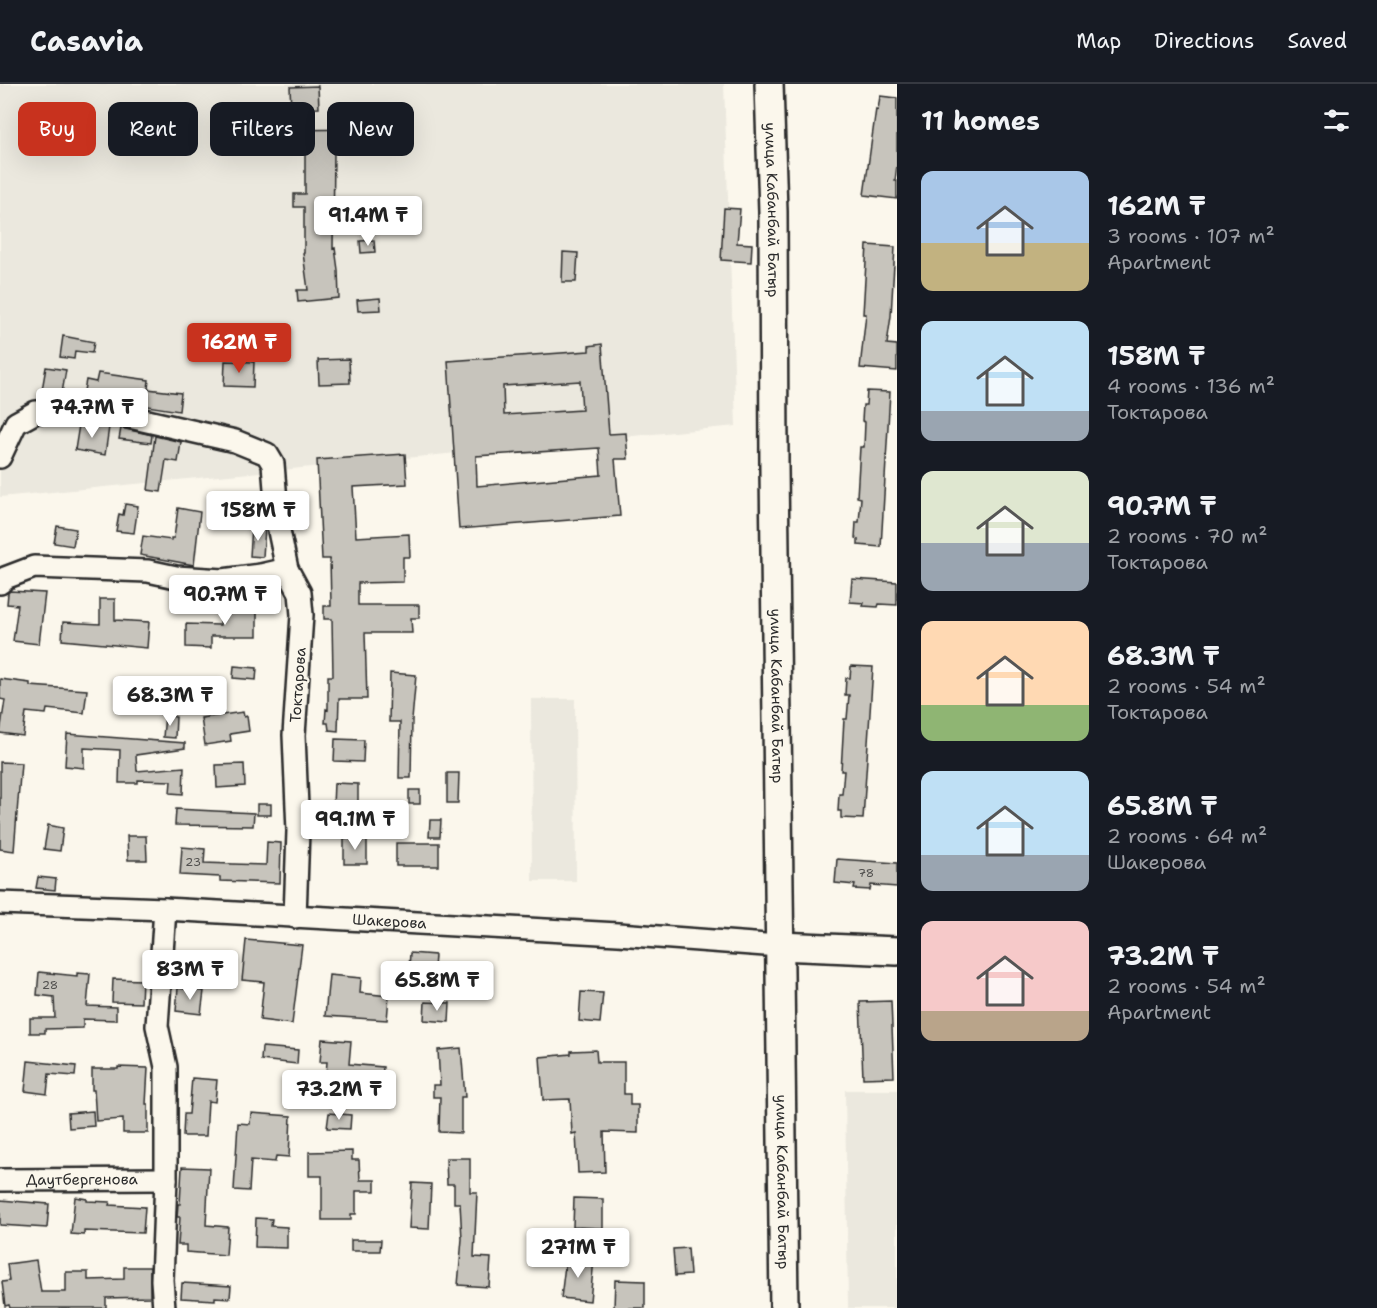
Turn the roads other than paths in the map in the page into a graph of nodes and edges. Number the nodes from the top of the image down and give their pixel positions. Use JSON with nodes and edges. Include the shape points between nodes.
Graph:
{"nodes":[{"id":1,"x":769,"y":84,"type":"edge"},
{"id":2,"x":0,"y":457,"type":"edge"},
{"id":3,"x":287,"y":569,"type":"junction"},
{"id":4,"x":0,"y":583,"type":"edge"},
{"id":5,"x":0,"y":903,"type":"edge"},
{"id":6,"x":165,"y":909,"type":"junction"},
{"id":7,"x":295,"y":918,"type":"junction"},
{"id":8,"x":779,"y":945,"type":"junction"},
{"id":9,"x":897,"y":951,"type":"edge"},
{"id":10,"x":166,"y":1179,"type":"junction"},
{"id":11,"x":0,"y":1180,"type":"edge"},
{"id":12,"x":164,"y":1308,"type":"edge"},
{"id":13,"x":784,"y":1308,"type":"edge"}],
"edges":[{"from":1,"to":8,"type":"main road","name":"улица Кабанбай Батыр"},
{"from":2,"to":3,"type":"street","name":"Токтарова","via":[[16,423],[36,412],[121,415],[235,441],[267,454],[273,464],[278,526]]},
{"from":3,"to":4,"type":"street","via":[[223,580],[147,571],[34,567]]},
{"from":3,"to":7,"type":"street","name":"Токтарова","via":[[300,593],[302,615],[294,735],[298,831]]},
{"from":5,"to":6,"type":"street","name":"Шакерова"},
{"from":6,"to":7,"type":"street","name":"Шакерова"},
{"from":6,"to":10,"type":"street","via":[[157,1026],[166,1067]]},
{"from":7,"to":8,"type":"street","name":"Шакерова","via":[[618,933]]},
{"from":8,"to":9,"type":"main road"},
{"from":8,"to":13,"type":"main road","name":"улица Кабанбай Батыр"},
{"from":10,"to":11,"type":"street","name":"Даутбергенова"},
{"from":10,"to":12,"type":"street"}]}
